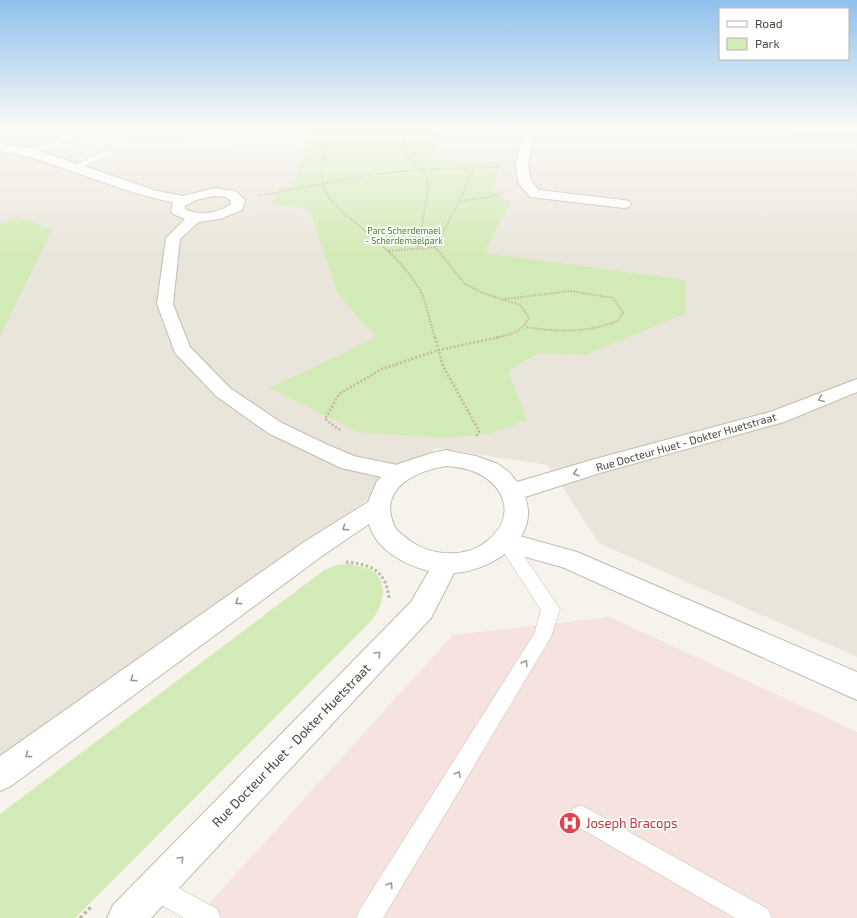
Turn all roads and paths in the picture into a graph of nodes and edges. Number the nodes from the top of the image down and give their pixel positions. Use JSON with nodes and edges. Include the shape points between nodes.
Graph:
{"nodes":[{"id":1,"x":85,"y":171,"type":"edge"},
{"id":2,"x":322,"y":171,"type":"edge"},
{"id":3,"x":410,"y":171,"type":"edge"},
{"id":4,"x":420,"y":171,"type":"edge"},
{"id":5,"x":471,"y":171,"type":"edge"},
{"id":6,"x":522,"y":171,"type":"edge"},
{"id":7,"x":525,"y":184,"type":"junction"},
{"id":8,"x":322,"y":185,"type":"junction"},
{"id":9,"x":184,"y":200,"type":"junction"},
{"id":10,"x":238,"y":200,"type":"junction"},
{"id":11,"x":460,"y":200,"type":"junction"},
{"id":12,"x":624,"y":204,"type":"dead end"},
{"id":13,"x":195,"y":218,"type":"junction"},
{"id":14,"x":418,"y":247,"type":"junction"},
{"id":15,"x":435,"y":247,"type":"junction"},
{"id":16,"x":389,"y":250,"type":"junction"},
{"id":17,"x":504,"y":299,"type":"junction"},
{"id":18,"x":525,"y":327,"type":"junction"},
{"id":19,"x":439,"y":350,"type":"junction"},
{"id":20,"x":857,"y":385,"type":"edge"},
{"id":21,"x":337,"y":434,"type":"dead end"},
{"id":22,"x":467,"y":461,"type":"junction"},
{"id":23,"x":399,"y":473,"type":"junction"},
{"id":24,"x":513,"y":492,"type":"junction"},
{"id":25,"x":378,"y":507,"type":"junction"},
{"id":26,"x":505,"y":542,"type":"junction"},
{"id":27,"x":343,"y":562,"type":"dead end"},
{"id":28,"x":446,"y":564,"type":"junction"},
{"id":29,"x":389,"y":604,"type":"dead end"},
{"id":30,"x":857,"y":686,"type":"edge"},
{"id":31,"x":0,"y":775,"type":"edge"},
{"id":32,"x":581,"y":816,"type":"dead end"},
{"id":33,"x":155,"y":887,"type":"junction"},
{"id":34,"x":97,"y":901,"type":"dead end"},
{"id":35,"x":80,"y":918,"type":"edge"},
{"id":36,"x":126,"y":918,"type":"edge"},
{"id":37,"x":208,"y":918,"type":"edge"},
{"id":38,"x":369,"y":918,"type":"edge"},
{"id":39,"x":759,"y":918,"type":"edge"}],
"edges":[{"from":1,"to":9,"type":"street","via":[[154,195]]},
{"from":2,"to":8,"type":"path"},
{"from":3,"to":8,"type":"path","via":[[374,174]]},
{"from":4,"to":14,"type":"path","via":[[427,178],[428,190]]},
{"from":5,"to":11,"type":"path"},
{"from":6,"to":7,"type":"street"},
{"from":7,"to":11,"type":"path","via":[[490,197]]},
{"from":7,"to":12,"type":"street","via":[[535,194]]},
{"from":8,"to":10,"type":"path"},
{"from":8,"to":16,"type":"path","via":[[337,208]]},
{"from":9,"to":10,"type":"street","via":[[198,194],[215,192],[230,194]]},
{"from":9,"to":13,"type":"street","via":[[178,205],[178,211]]},
{"from":10,"to":13,"type":"street","via":[[237,207],[227,213]]},
{"from":11,"to":15,"type":"path"},
{"from":13,"to":23,"type":"street","via":[[173,238],[165,304],[182,349],[224,392],[275,428],[349,463]]},
{"from":14,"to":15,"type":"path"},
{"from":14,"to":16,"type":"path"},
{"from":15,"to":17,"type":"path","via":[[465,284],[482,293]]},
{"from":16,"to":19,"type":"path","via":[[420,291]]},
{"from":17,"to":18,"type":"path","via":[[520,305],[529,317]]},
{"from":17,"to":18,"type":"path","via":[[570,292],[613,298],[623,312],[618,321],[584,332]]},
{"from":18,"to":19,"type":"path","via":[[512,334]]},
{"from":19,"to":21,"type":"path","via":[[382,369],[339,394],[325,419],[341,430]]},
{"from":19,"to":22,"type":"path","via":[[443,366],[479,431]]},
{"from":20,"to":24,"type":"street","name":"Rue Docteur Huet - Dokter Huetstraat","one_way":true,"via":[[777,417]]},
{"from":22,"to":23,"type":"street","via":[[446,458],[429,460]]},
{"from":22,"to":24,"type":"street","via":[[486,468],[502,478]]},
{"from":23,"to":25,"type":"street","via":[[384,488]]},
{"from":24,"to":26,"type":"street","via":[[518,509],[515,526]]},
{"from":25,"to":28,"type":"street","via":[[382,528],[398,547],[419,559]]},
{"from":25,"to":31,"type":"street","one_way":true,"via":[[313,548]]},
{"from":26,"to":28,"type":"street","via":[[489,553],[469,561]]},
{"from":26,"to":30,"type":"street","via":[[568,559]]},
{"from":38,"to":26,"type":"lane","one_way":true,"via":[[542,637],[551,609]]},
{"from":27,"to":29,"type":"path","via":[[356,562],[376,568],[384,579]]},
{"from":33,"to":28,"type":"street","name":"Rue Docteur Huet - Dokter Huetstraat","one_way":true,"via":[[421,610]]},
{"from":32,"to":39,"type":"lane"},
{"from":33,"to":36,"type":"street","name":"Rue Docteur Huet - Dokter Huetstraat"},
{"from":33,"to":37,"type":"lane"},
{"from":34,"to":35,"type":"path"}]}
